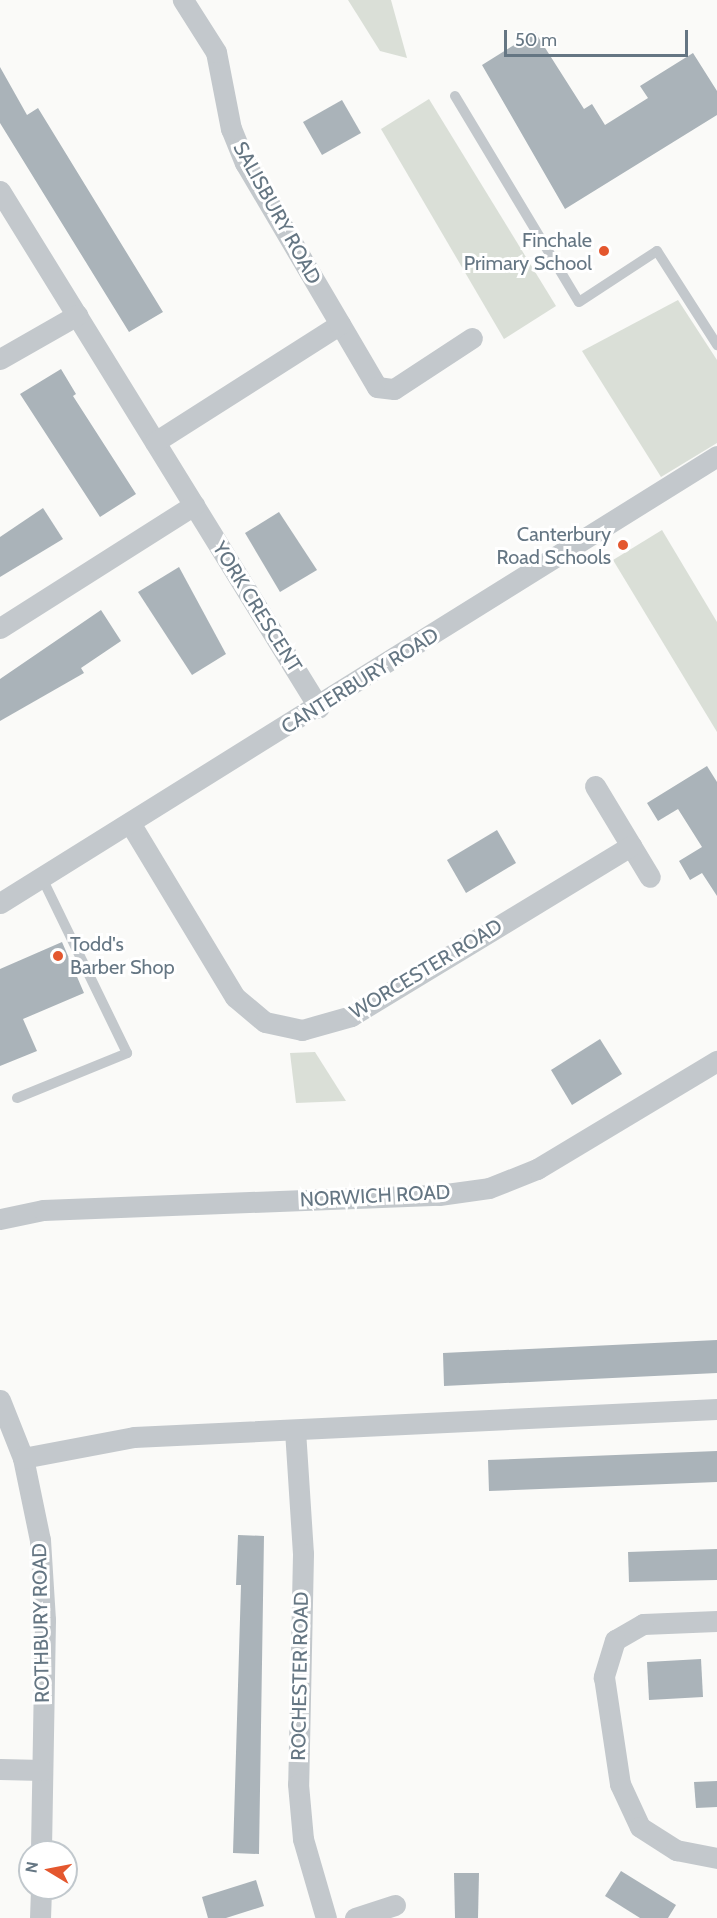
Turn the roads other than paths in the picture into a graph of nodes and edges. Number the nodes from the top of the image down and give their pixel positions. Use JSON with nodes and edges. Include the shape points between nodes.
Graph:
{"nodes":[{"id":1,"x":183,"y":0,"type":"edge"},
{"id":2,"x":454,"y":96,"type":"dead end"},
{"id":3,"x":0,"y":191,"type":"edge"},
{"id":4,"x":77,"y":315,"type":"junction"},
{"id":5,"x":340,"y":324,"type":"junction"},
{"id":6,"x":472,"y":338,"type":"dead end"},
{"id":7,"x":717,"y":345,"type":"edge"},
{"id":8,"x":0,"y":359,"type":"edge"},
{"id":9,"x":155,"y":442,"type":"junction"},
{"id":10,"x":717,"y":456,"type":"edge"},
{"id":11,"x":194,"y":505,"type":"junction"},
{"id":12,"x":0,"y":628,"type":"edge"},
{"id":13,"x":319,"y":708,"type":"junction"},
{"id":14,"x":595,"y":786,"type":"dead end"},
{"id":15,"x":130,"y":823,"type":"junction"},
{"id":16,"x":631,"y":846,"type":"junction"},
{"id":17,"x":650,"y":877,"type":"dead end"},
{"id":18,"x":42,"y":878,"type":"junction"},
{"id":19,"x":0,"y":903,"type":"edge"},
{"id":20,"x":717,"y":1061,"type":"edge"},
{"id":21,"x":17,"y":1098,"type":"dead end"},
{"id":22,"x":0,"y":1219,"type":"edge"},
{"id":23,"x":0,"y":1401,"type":"edge"},
{"id":24,"x":717,"y":1409,"type":"edge"},
{"id":25,"x":295,"y":1430,"type":"junction"},
{"id":26,"x":23,"y":1458,"type":"junction"},
{"id":27,"x":717,"y":1621,"type":"edge"},
{"id":28,"x":0,"y":1769,"type":"edge"},
{"id":29,"x":42,"y":1770,"type":"junction"},
{"id":30,"x":41,"y":1840,"type":"edge"},
{"id":31,"x":717,"y":1858,"type":"edge"},
{"id":32,"x":41,"y":1900,"type":"edge"},
{"id":33,"x":395,"y":1905,"type":"dead end"},
{"id":34,"x":40,"y":1918,"type":"edge"},
{"id":35,"x":326,"y":1918,"type":"edge"},
{"id":36,"x":356,"y":1918,"type":"edge"}],
"edges":[{"from":1,"to":5,"type":"street","name":"SALISBURY ROAD","via":[[216,52],[231,129],[245,163]]},
{"from":2,"to":7,"type":"lane","via":[[579,302],[657,251]]},
{"from":3,"to":4,"type":"street","name":"YORK CRESCENT"},
{"from":4,"to":8,"type":"street"},
{"from":4,"to":9,"type":"street","name":"YORK CRESCENT"},
{"from":5,"to":6,"type":"street","name":"SALISBURY ROAD","via":[[376,387],[394,389]]},
{"from":5,"to":9,"type":"street"},
{"from":9,"to":11,"type":"street","name":"YORK CRESCENT"},
{"from":10,"to":13,"type":"street","name":"CANTERBURY ROAD"},
{"from":11,"to":12,"type":"street"},
{"from":11,"to":13,"type":"street","name":"YORK CRESCENT"},
{"from":13,"to":15,"type":"street","name":"CANTERBURY ROAD"},
{"from":14,"to":16,"type":"street"},
{"from":15,"to":16,"type":"street","name":"WORCESTER ROAD","via":[[235,997],[265,1022],[302,1030],[351,1016]]},
{"from":15,"to":18,"type":"street","name":"CANTERBURY ROAD"},
{"from":16,"to":17,"type":"street"},
{"from":18,"to":19,"type":"street","name":"CANTERBURY ROAD"},
{"from":18,"to":21,"type":"lane","via":[[127,1053]]},
{"from":20,"to":22,"type":"street","name":"NORWICH ROAD","via":[[537,1169],[489,1188],[439,1195],[43,1210]]},
{"from":23,"to":26,"type":"street","name":"ROTHBURY ROAD"},
{"from":24,"to":25,"type":"street"},
{"from":25,"to":26,"type":"street","via":[[134,1437]]},
{"from":25,"to":35,"type":"street","name":"ROCHESTER ROAD","via":[[303,1554],[298,1784],[303,1839]]},
{"from":26,"to":29,"type":"street","name":"ROTHBURY ROAD","via":[[40,1540],[45,1620]]},
{"from":27,"to":31,"type":"street","via":[[643,1624],[615,1640],[604,1677],[620,1784],[640,1827],[676,1850]]},
{"from":28,"to":29,"type":"street"},
{"from":29,"to":30,"type":"street","name":"ROTHBURY ROAD"},
{"from":32,"to":34,"type":"street"},
{"from":33,"to":36,"type":"street"}]}
